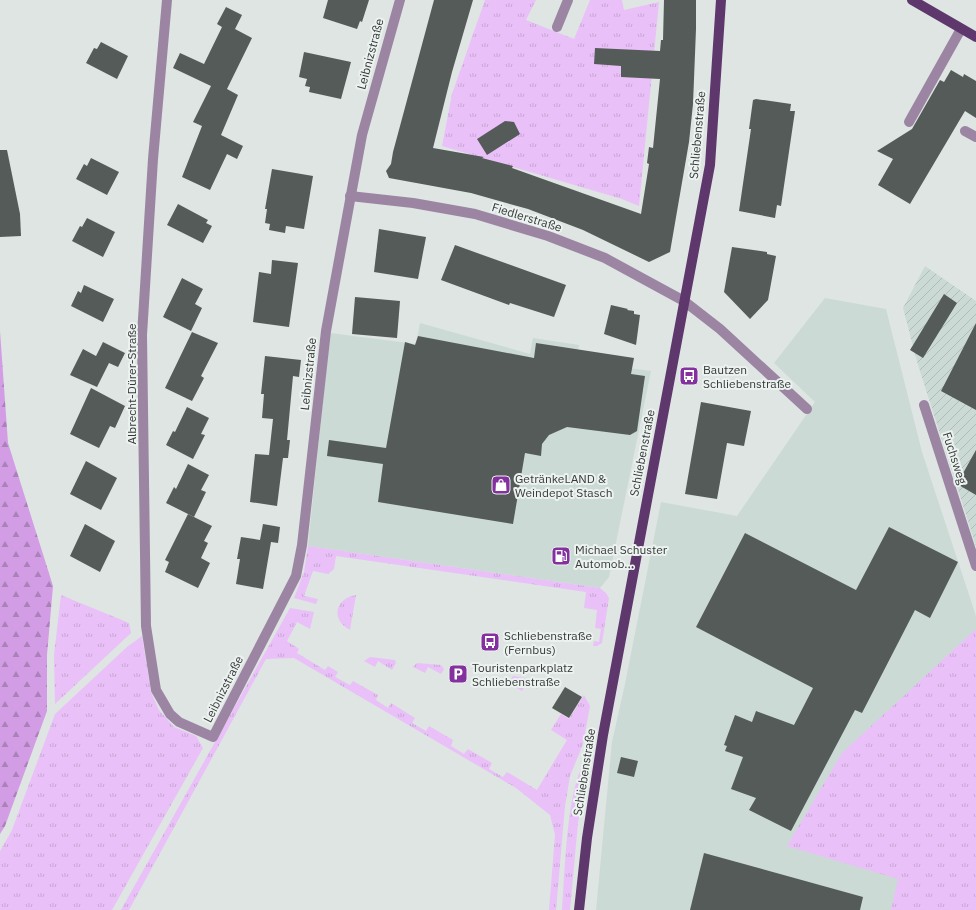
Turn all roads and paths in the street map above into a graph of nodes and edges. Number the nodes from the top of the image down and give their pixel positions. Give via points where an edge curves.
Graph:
1 (167, 0) edge
2 (400, 0) edge
3 (568, 0) edge
4 (721, 0) edge
5 (914, 1) edge
6 (558, 27) dead end
7 (961, 29) junction
8 (976, 37) edge
9 (909, 122) dead end
10 (965, 131) dead end
11 (976, 137) edge
12 (350, 196) junction
13 (684, 301) junction
14 (924, 405) dead end
15 (807, 409) dead end
16 (976, 566) edge
17 (213, 737) joint
18 (579, 910) edge

1 - 17 street, Albrecht-Dürer-Straße via 153,159 142,335 146,626 156,690 170,714 179,722
2 - 12 street, Leibnizstraße via 362,135
3 - 6 street
4 - 13 main road, Schliebenstraße via 710,165
5 - 7 main road
7 - 8 main road
7 - 9 street
10 - 11 street
12 - 13 street, Fiedlerstraße via 414,203 475,214 548,236 605,258
12 - 17 street, Leibnizstraße via 326,331 302,545 296,576
13 - 15 street, Fiedlerstraße via 720,329
13 - 18 main road, Schliebenstraße via 603,735
14 - 16 street, Fuchsweg

